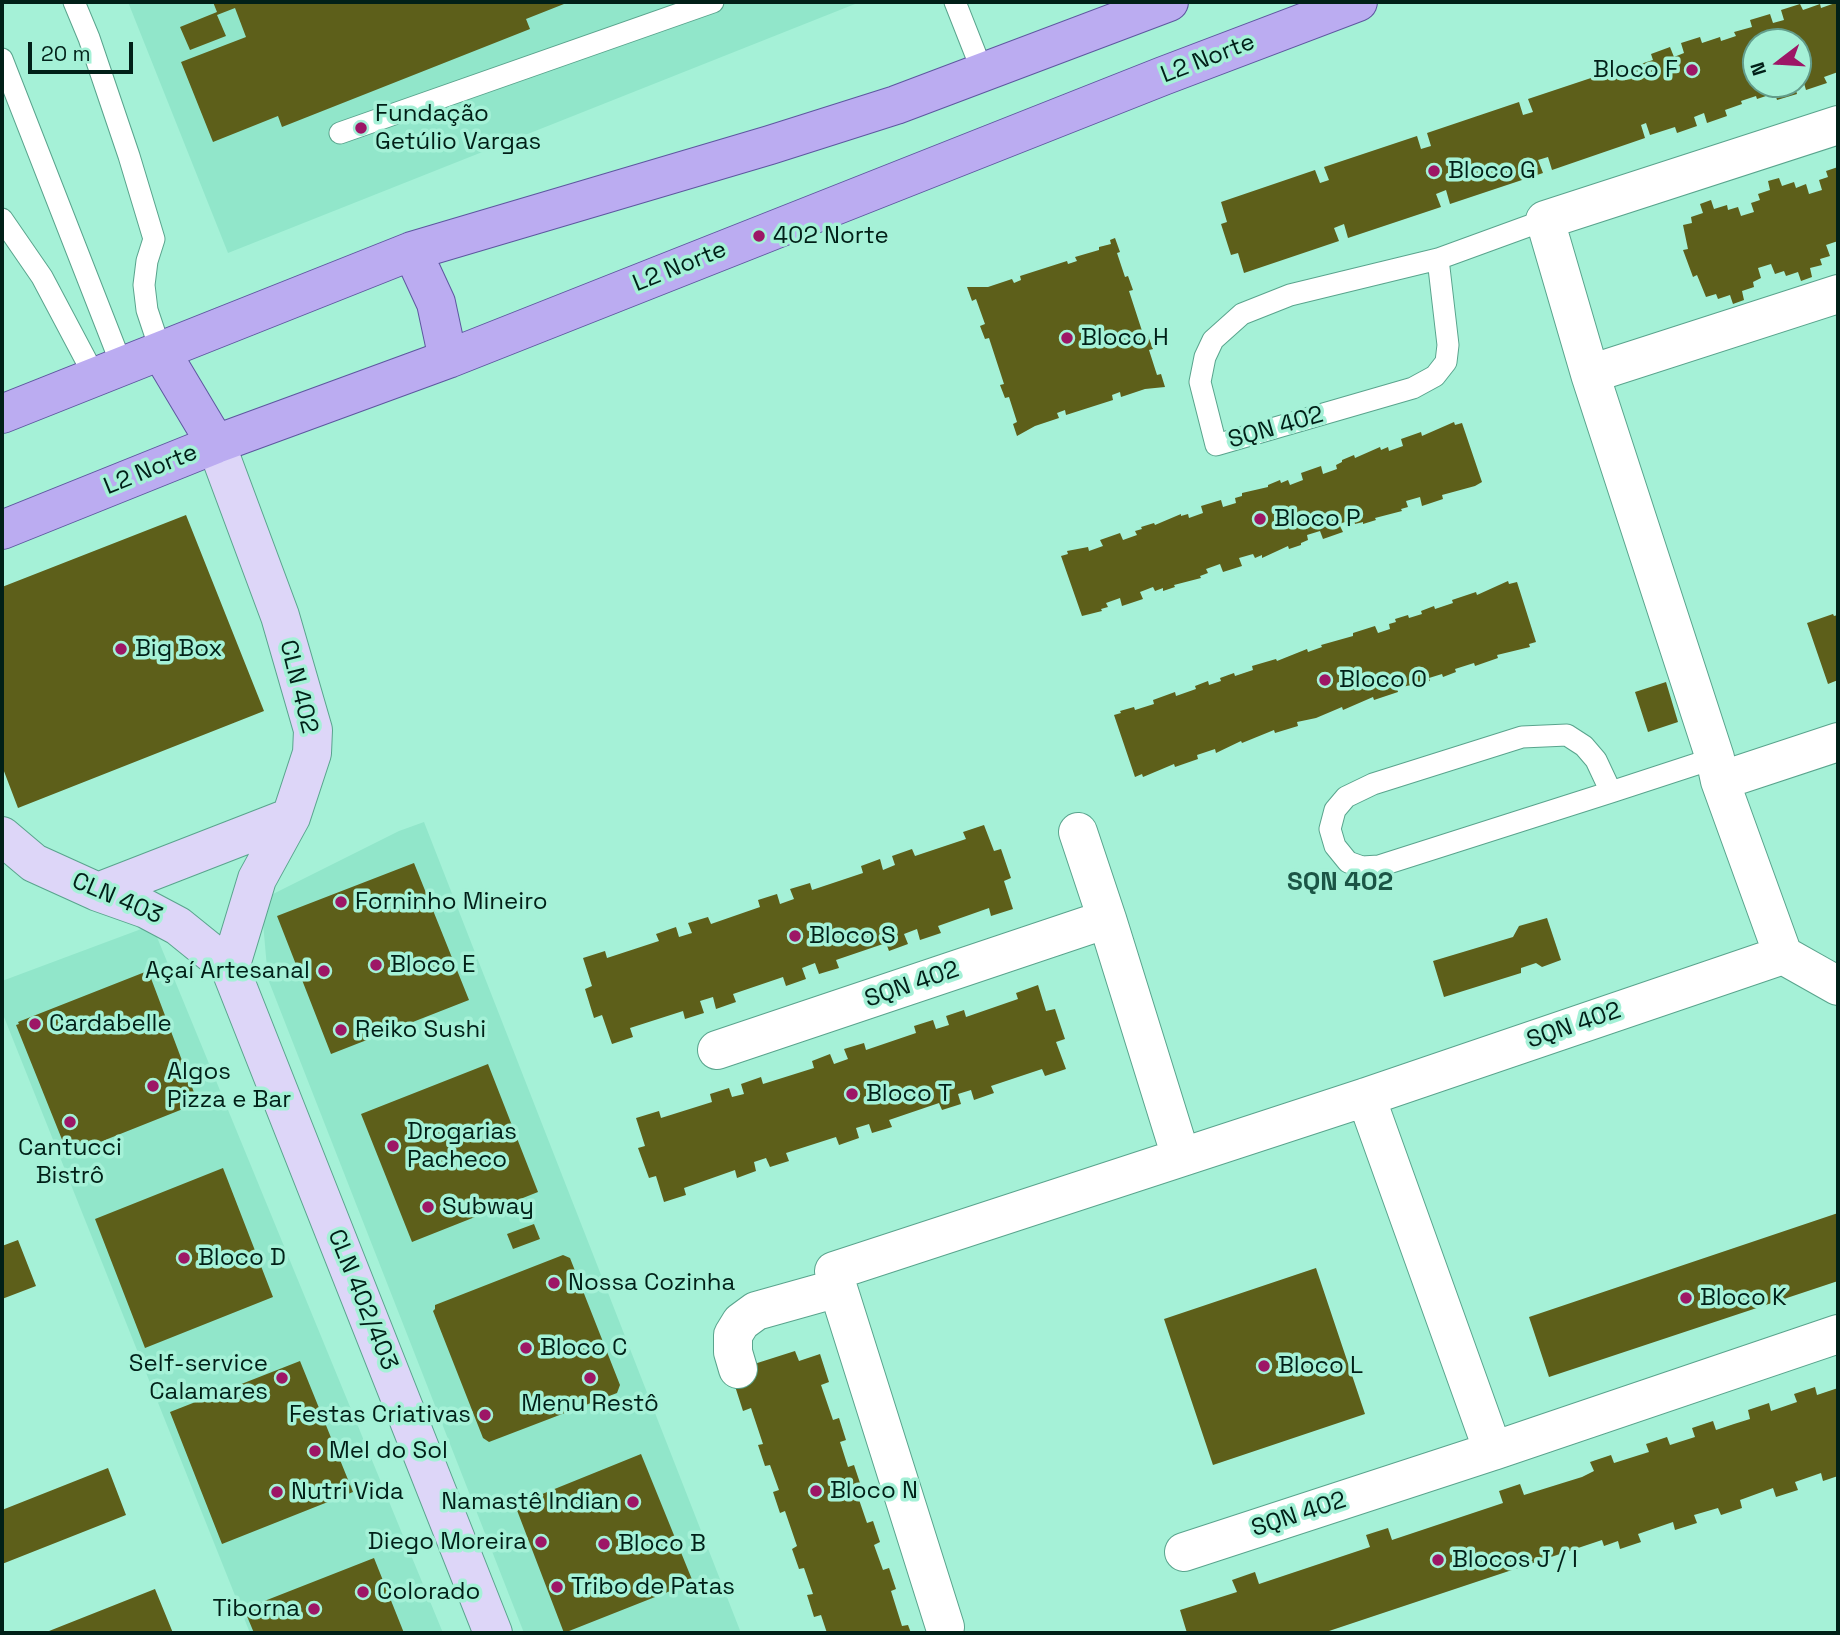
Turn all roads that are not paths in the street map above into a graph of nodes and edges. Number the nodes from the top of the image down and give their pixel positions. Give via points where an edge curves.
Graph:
1 (74, 2) edge
2 (956, 2) edge
3 (1168, 2) edge
4 (1358, 2) edge
5 (705, 3) edge
6 (2, 59) edge
7 (984, 73) junction
8 (9, 99) edge
9 (1838, 125) edge
10 (340, 133) dead end
11 (2, 219) edge
12 (1545, 220) junction
13 (412, 251) junction
14 (1438, 259) junction
15 (1838, 294) edge
16 (161, 352) junction
17 (448, 359) junction
18 (109, 372) junction
19 (1590, 374) junction
20 (2, 414) edge
21 (216, 444) junction
22 (2, 530) edge
23 (1838, 742) edge
24 (1717, 770) junction
25 (1611, 792) junction
26 (291, 817) junction
27 (1078, 832) dead end
28 (2, 836) edge
29 (98, 892) junction
30 (1107, 919) junction
31 (1783, 955) junction
32 (230, 968) junction
33 (1838, 986) edge
34 (717, 1051) dead end
35 (1366, 1097) junction
36 (1181, 1157) junction
37 (838, 1288) junction
38 (1838, 1334) edge
39 (738, 1369) dead end
40 (1493, 1451) junction
41 (1184, 1552) dead end
42 (945, 1627) dead end
43 (493, 1633) edge

1 - 16 lane via 154,239 144,285
2 - 7 lane
3 - 7 main road
4 - 17 main road, L2 Norte
5 - 10 lane
6 - 8 lane
7 - 13 main road via 770,145
8 - 18 lane
9 - 12 street, SQN 402
11 - 18 lane
12 - 14 lane, SQN 402
12 - 19 street
13 - 16 main road
13 - 17 main road via 436,303
14 - 14 lane, SQN 402 via 1290,295 1242,314 1213,340 1200,382 1216,445 1413,388 1435,376 1446,362 1448,345
15 - 19 street
16 - 18 main road
16 - 21 main road
17 - 21 main road, L2 Norte
18 - 20 main road
19 - 24 street
21 - 22 main road, L2 Norte
21 - 26 street, CLN 402 via 280,616 313,730 312,753
23 - 24 street
24 - 25 lane
24 - 31 street
25 - 25 lane via 1379,866 1348,862 1335,846 1330,829 1335,810 1346,797 1373,784 1522,737 1567,735 1597,760
26 - 29 street
26 - 32 street, CLN 402 via 257,879
27 - 30 street
28 - 29 street, CLN 403 via 34,863
29 - 32 street, CLN 403 via 178,926
30 - 34 street, SQN 402
30 - 36 street
31 - 33 street
31 - 35 street, SQN 402
32 - 43 street, CLN 402/403
35 - 36 street, SQN 402
35 - 40 street
36 - 37 street, SQN 402 via 834,1271
37 - 39 street via 756,1311 741,1322 733,1335
37 - 42 street
38 - 40 street, SQN 402
40 - 41 street, SQN 402

